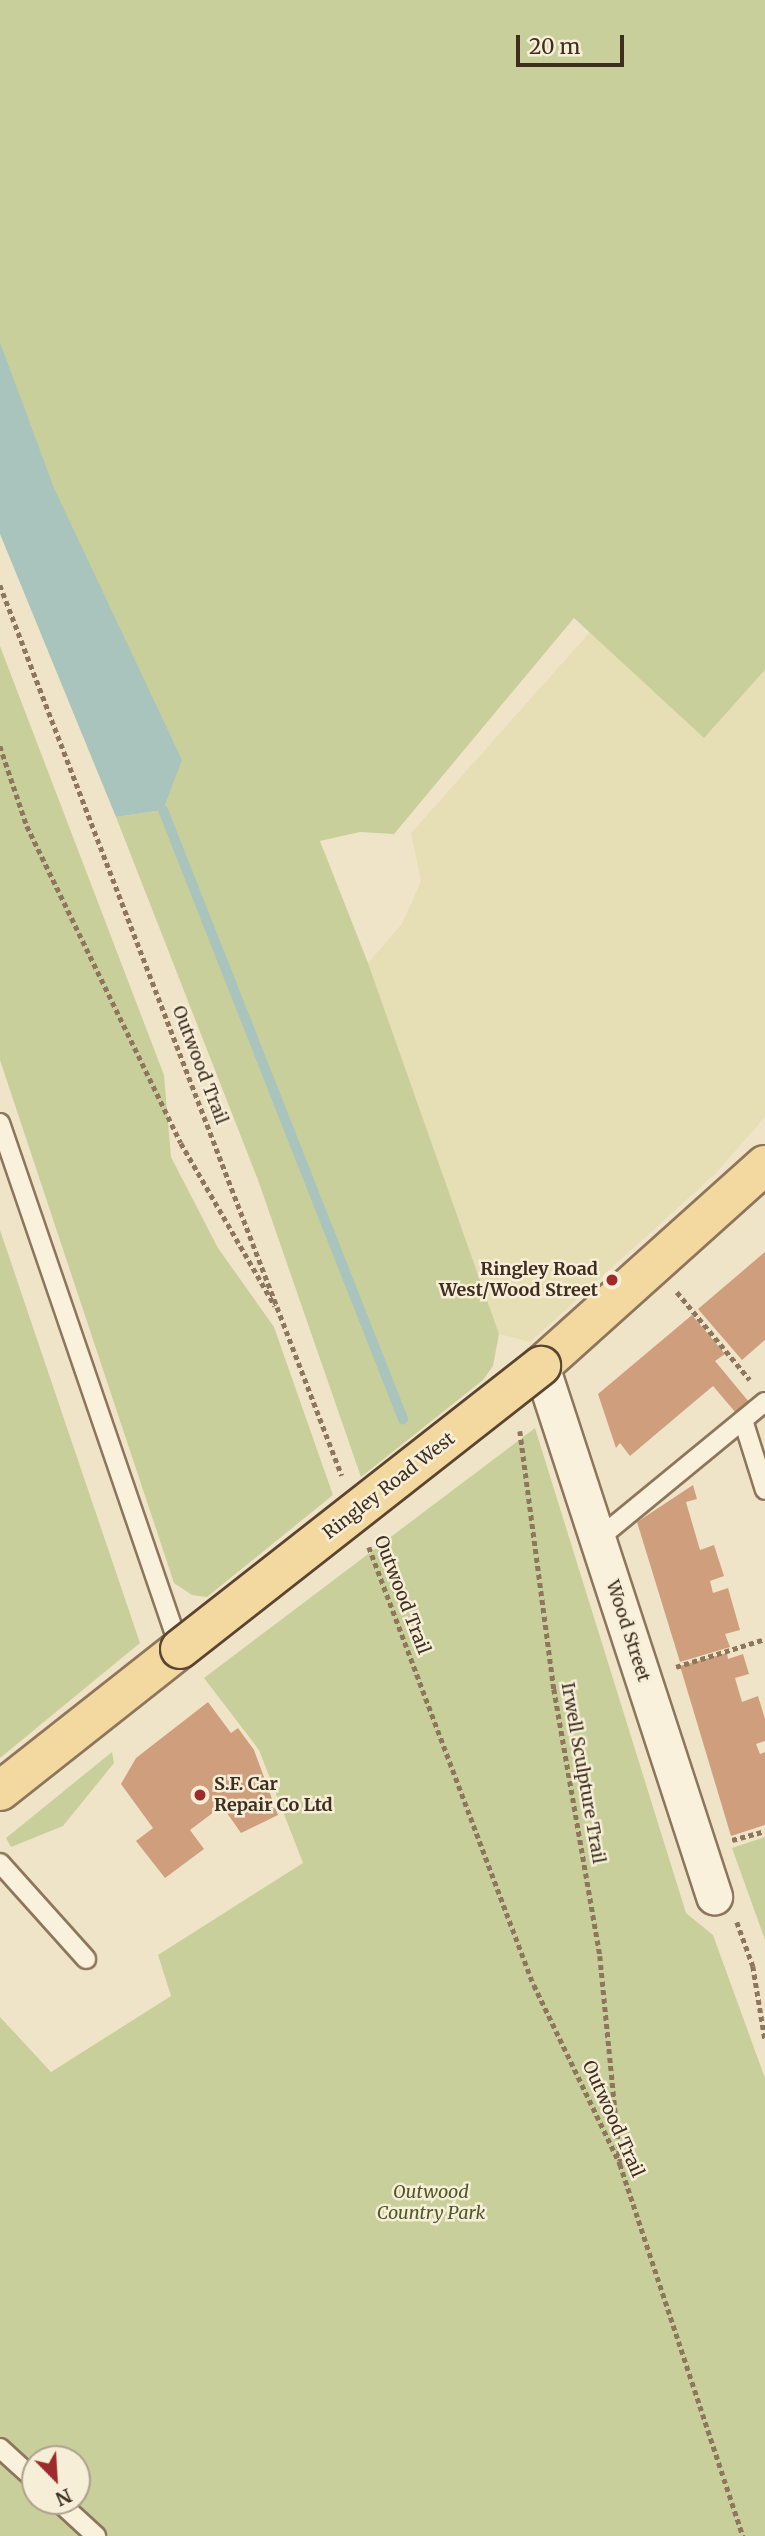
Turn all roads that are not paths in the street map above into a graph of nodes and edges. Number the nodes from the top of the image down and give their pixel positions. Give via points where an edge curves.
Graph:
1 (0, 1124) edge
2 (763, 1173) edge
3 (527, 1378) junction
4 (761, 1395) edge
5 (743, 1420) junction
6 (765, 1490) edge
7 (598, 1539) junction
8 (180, 1649) junction
9 (0, 1791) edge
10 (0, 1863) edge
11 (714, 1896) road end
12 (86, 1959) dead end
13 (0, 2448) edge
14 (21, 2467) edge
15 (73, 2515) edge
16 (96, 2536) edge

1 - 8 lane
2 - 3 main road, Ringley Road West
3 - 7 street, Wood Street
3 - 8 main road, Ringley Road West, bridge
4 - 5 lane
5 - 6 lane
5 - 7 lane
7 - 11 street, Wood Street
8 - 9 main road, Ringley Road West
10 - 12 lane
13 - 14 lane
15 - 16 lane

